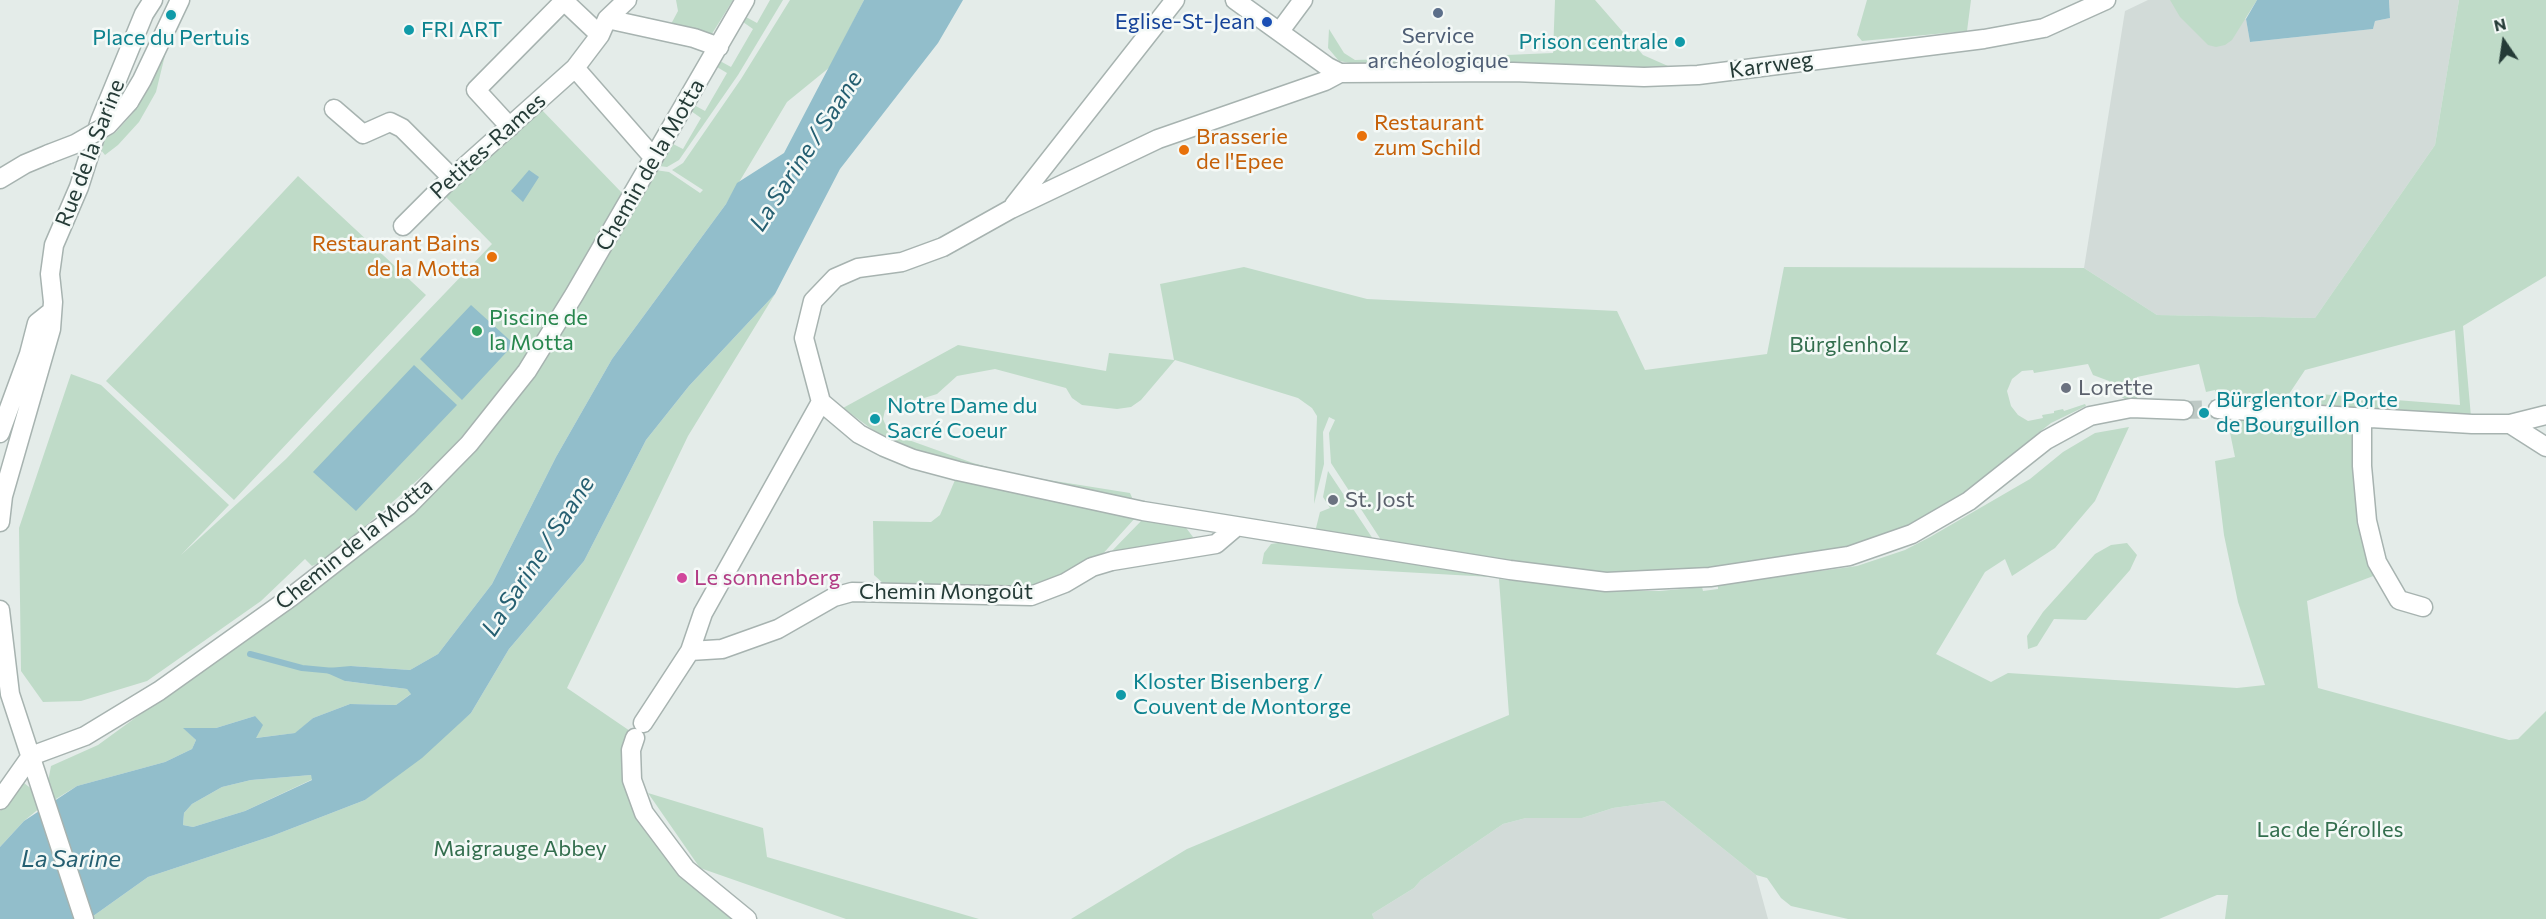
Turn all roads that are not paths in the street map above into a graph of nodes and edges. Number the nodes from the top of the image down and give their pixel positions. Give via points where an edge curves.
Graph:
1 (153, 0) edge
2 (180, 0) edge
3 (564, 0) edge
4 (627, 0) edge
5 (745, 0) edge
6 (1175, 0) edge
7 (1235, 0) edge
8 (1303, 0) edge
9 (2106, 0) edge
10 (604, 27) junction
11 (1280, 31) junction
12 (719, 47) junction
13 (575, 68) junction
14 (1340, 73) junction
15 (334, 109) dead end
16 (510, 126) junction
17 (653, 157) junction
18 (452, 178) junction
19 (0, 179) edge
20 (1011, 209) junction
21 (403, 226) dead end
22 (52, 311) junction
23 (821, 402) junction
24 (2218, 409) tunnel mouth
25 (2184, 410) tunnel mouth
26 (2546, 415) edge
27 (2362, 418) junction
28 (2510, 424) junction
29 (2546, 431) edge
30 (0, 434) edge
31 (2546, 447) edge
32 (0, 522) edge
33 (1236, 527) junction
34 (2422, 607) dead end
35 (0, 610) edge
36 (690, 651) junction
37 (31, 756) junction
38 (0, 800) edge
39 (84, 919) edge
40 (747, 919) edge

1 - 22 street, Rue de la Sarine via 100,121 79,187 54,244 50,274
2 - 19 street, bridge via 142,80 129,102 108,124
3 - 10 street
3 - 16 street via 476,90
4 - 10 street, Petites-Rames
5 - 12 street, Chemin de la Motta
6 - 20 street
7 - 11 street
8 - 11 street
9 - 14 street, Karrweg via 2044,28 1698,75
10 - 12 street via 694,38
10 - 13 street, Petites-Rames
11 - 14 street
12 - 17 street, Chemin de la Motta
13 - 16 street, Petites-Rames
13 - 17 street
14 - 20 street via 1158,139
15 - 18 street via 363,134 390,122 402,128
16 - 18 street, Petites-Rames
17 - 37 street, Chemin de la Motta via 527,371 470,444 408,506 291,597 159,691 85,736
18 - 21 street, Petites-Rames
20 - 23 street via 943,247 902,262 858,268 836,278 813,301 804,338
22 - 30 street via 37,323
22 - 32 street, Rue de la Sarine via 51,329 3,496
23 - 33 street via 859,434 913,459 1103,503
23 - 36 street via 703,613
24 - 27 street
25 - 33 street via 2131,408 2090,416 2046,440 1969,501 1912,534 1850,556 1710,577 1606,582
26 - 28 street
27 - 28 street
27 - 34 street via 2367,521 2377,562 2399,600
28 - 29 street via 2534,432
28 - 31 street
33 - 36 street, Chemin Mongoût via 1216,544 1112,561 1031,596 852,592 834,597 778,629 722,650
35 - 37 street via 10,694
36 - 40 street via 639,731 631,750 632,780 644,813 686,869
37 - 38 street
37 - 39 street

